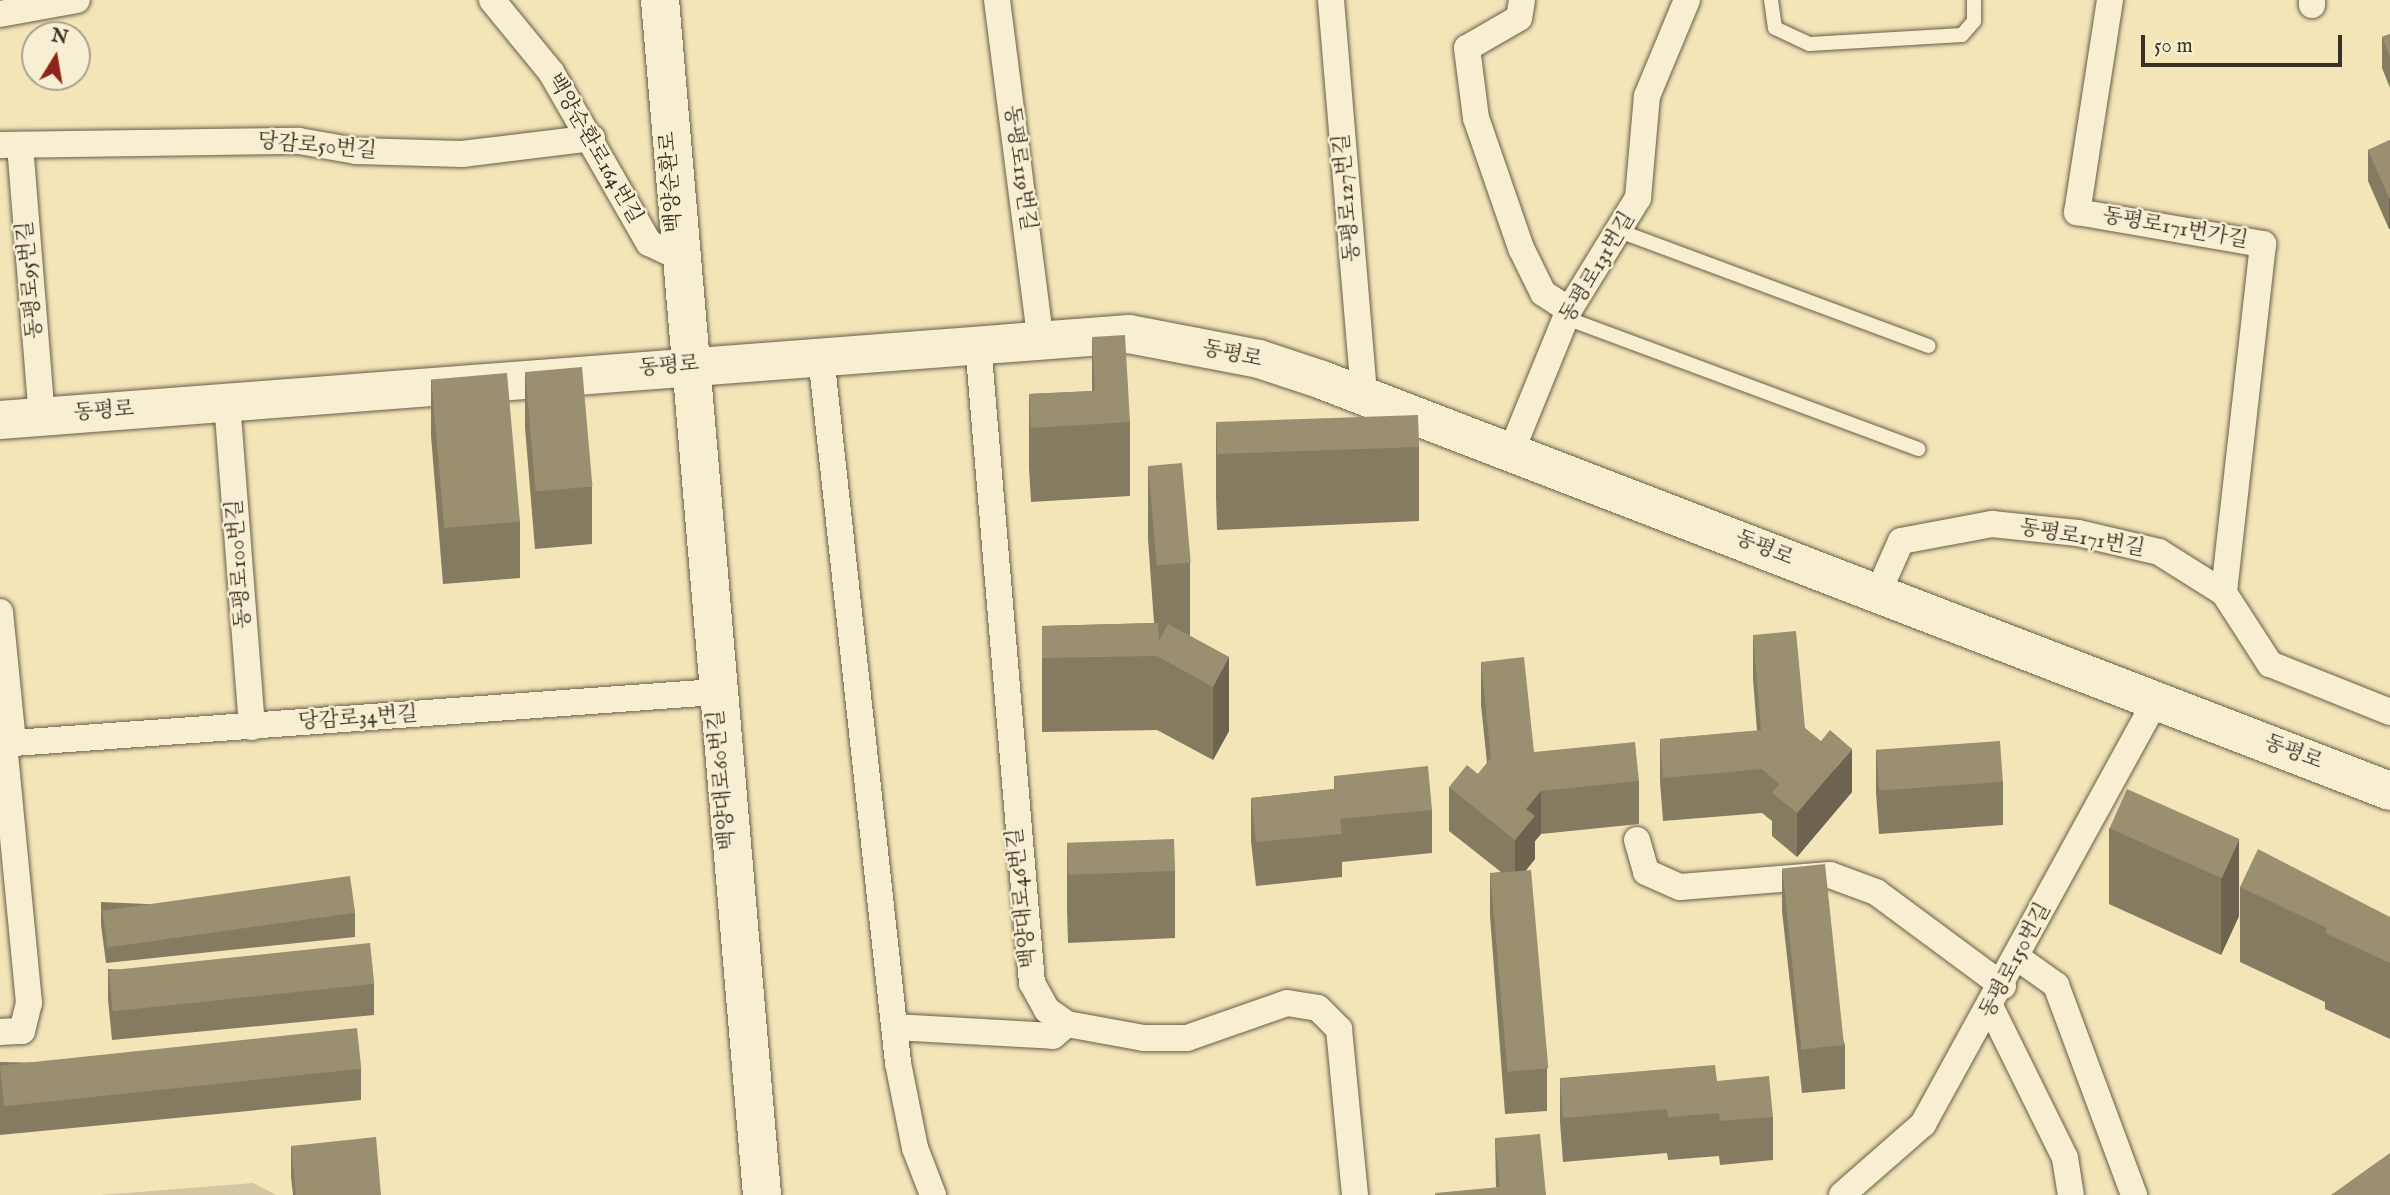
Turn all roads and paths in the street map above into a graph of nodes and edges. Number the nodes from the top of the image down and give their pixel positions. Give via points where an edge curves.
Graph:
1 (77, 0) edge
2 (492, 0) edge
3 (660, 0) edge
4 (997, 0) edge
5 (1331, 0) edge
6 (1522, 0) edge
7 (1687, 0) edge
8 (1771, 0) edge
9 (1974, 0) edge
10 (2110, 0) edge
11 (1, 11) edge
12 (592, 138) junction
13 (10, 145) edge
14 (1622, 232) junction
15 (677, 256) junction
16 (1567, 314) junction
17 (1040, 336) junction
18 (978, 344) junction
19 (1928, 346) dead end
20 (821, 356) junction
21 (687, 365) junction
22 (1364, 397) junction
23 (227, 402) junction
24 (42, 416) junction
25 (0, 420) edge
26 (1917, 449) dead end
27 (1511, 452) junction
28 (2224, 593) junction
29 (1878, 595) junction
30 (0, 612) edge
31 (715, 692) junction
32 (2156, 700) junction
33 (2390, 712) edge
34 (252, 727) junction
35 (6, 744) edge
36 (2390, 790) edge
37 (1637, 840) dead end
38 (2018, 958) junction
39 (1997, 997) junction
40 (1067, 1024) junction
41 (894, 1027) junction
42 (0, 1032) edge
43 (762, 1195) edge
44 (933, 1195) edge
45 (1355, 1195) edge
46 (1842, 1195) edge
47 (2071, 1195) edge
48 (2134, 1195) edge

1 - 11 street
2 - 12 street, 백양순환로164번길 via 551,72
3 - 15 main road, 백양순환로
4 - 17 street, 동평로119번길
5 - 22 street, 동평로127번길
6 - 16 street via 1519,18 1467,48 1476,117 1521,247 1543,293
7 - 14 street, 동평로131번길 via 1647,96 1638,198
8 - 9 lane via 1775,28 1810,44 1962,36 1974,21
10 - 28 street, 동평로171번가길 via 2077,212 2263,244
12 - 13 street, 당감로50번길 via 462,154 356,152 299,141
12 - 15 street, 백양순환로164번길 via 649,243
13 - 24 street, 동평로95번길
14 - 16 street, 동평로131번길
14 - 19 lane
15 - 21 main road, 백양순환로
16 - 26 lane
16 - 27 street, 동평로131번길
17 - 18 main road, 동평로
17 - 22 main road, 동평로 via 1129,334 1259,359
18 - 20 main road, 동평로
18 - 40 street, 백양대로46번길 via 1032,983 1047,1010
20 - 21 main road, 동평로
20 - 41 street
21 - 23 main road, 동평로
21 - 31 main road, 백양대로60번길
22 - 27 main road, 동평로
23 - 24 main road, 동평로
23 - 34 street, 동평로100번길
24 - 25 main road, 동평로
27 - 29 main road, 동평로
28 - 29 street, 동평로171번길 via 2159,552 2078,533 1992,524 1901,541
28 - 33 street, 동평로171번길 via 2270,664
29 - 32 main road, 동평로
30 - 35 street
31 - 34 street, 당감로34번길
31 - 43 main road, 백양대로60번길
32 - 36 main road, 동평로
32 - 38 street, 동평로150번길
34 - 35 street, 당감로34번길
35 - 42 street via 29,1003 22,1031
37 - 39 street via 1646,872 1680,887 1830,875 1876,892
38 - 39 street, 동평로150번길
38 - 48 street via 2056,985
39 - 46 street, 동평로150번길 via 1923,1124
39 - 47 street via 2054,1132
40 - 41 street via 1053,1036
40 - 45 street via 1144,1038 1187,1038 1259,1008 1287,1003 1318,1008 1339,1029
41 - 44 street via 915,1148

